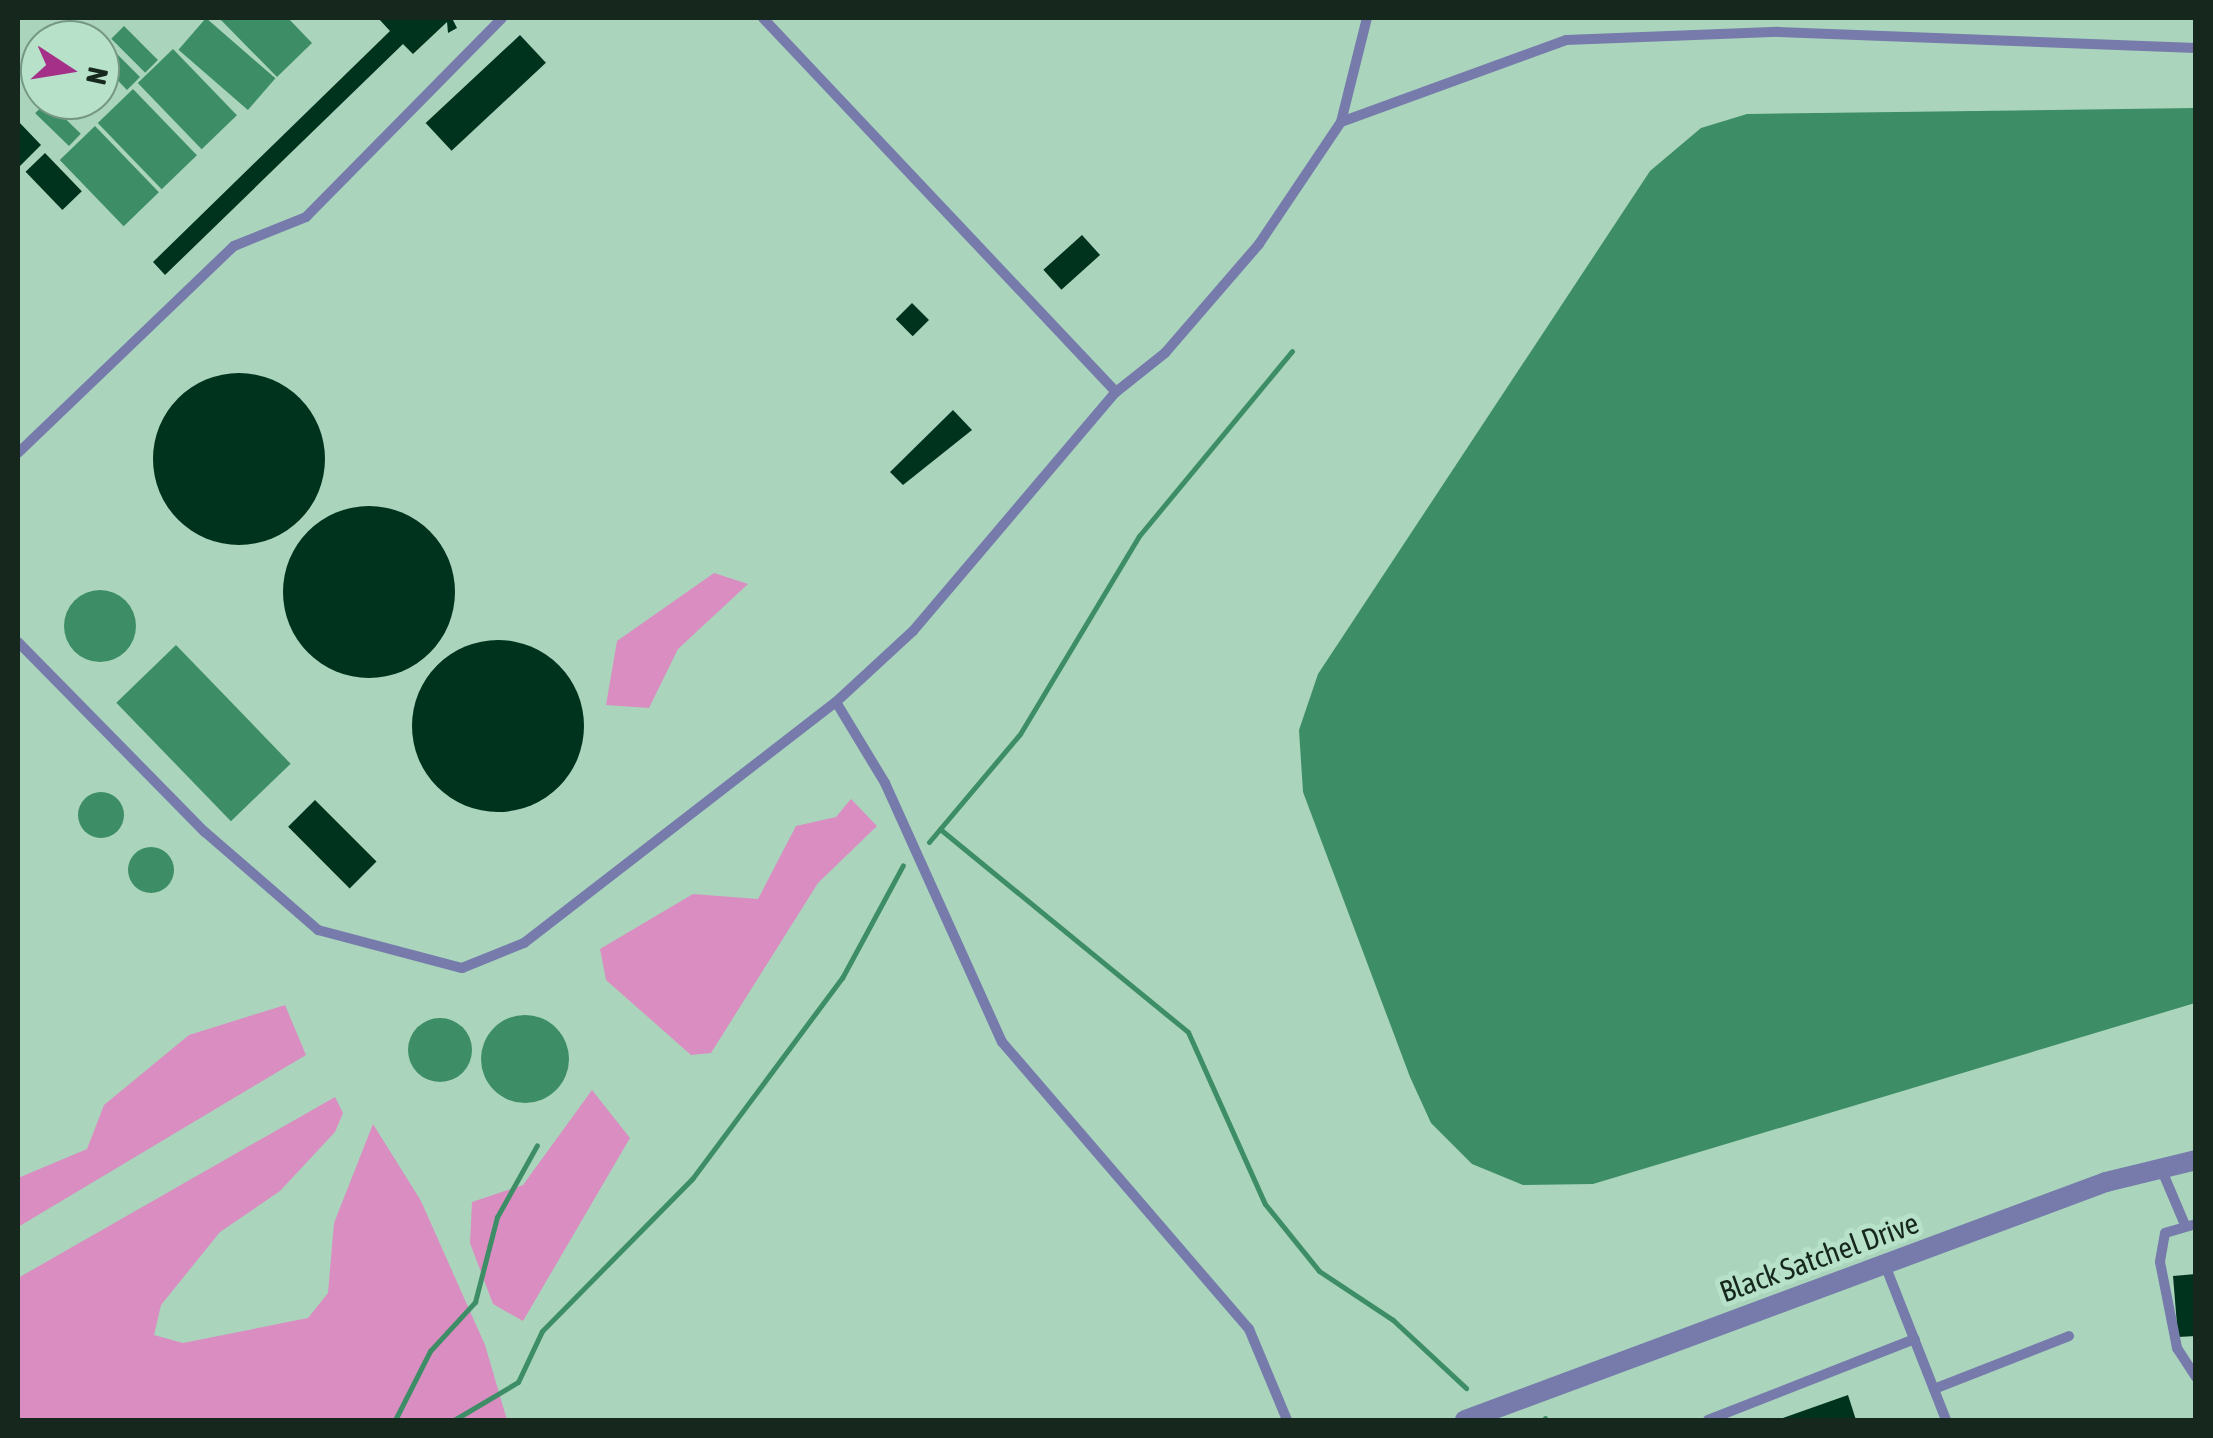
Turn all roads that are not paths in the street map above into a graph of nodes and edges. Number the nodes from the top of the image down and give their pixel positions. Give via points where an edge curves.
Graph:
1 (502, 18) edge
2 (763, 18) edge
3 (1367, 18) edge
4 (2196, 48) edge
5 (1341, 122) junction
6 (1116, 392) junction
7 (18, 453) edge
8 (18, 642) edge
9 (836, 702) junction
10 (2196, 1160) edge
11 (2160, 1166) junction
12 (2190, 1224) edge
13 (1885, 1265) junction
14 (2069, 1336) dead end
15 (1914, 1339) junction
16 (2196, 1377) edge
17 (1934, 1388) junction
18 (1287, 1420) edge
19 (1465, 1420) edge
20 (1708, 1420) edge
21 (1946, 1420) edge

1 - 7 lane via 306,217 234,246
2 - 6 lane
3 - 5 lane
4 - 5 lane via 1778,32 1566,40
5 - 6 lane via 1259,244 1165,353
6 - 9 lane via 913,630
8 - 9 lane via 205,832 318,930 462,968 524,944
9 - 18 lane via 885,784 1002,1042 1249,1329
10 - 11 street, Black Satchel Drive
11 - 12 lane
11 - 13 street, Black Satchel Drive
12 - 16 lane via 2165,1233 2160,1262 2178,1348
13 - 15 lane
13 - 19 street, Black Satchel Drive
14 - 17 lane
15 - 17 lane
15 - 20 lane
17 - 21 lane

